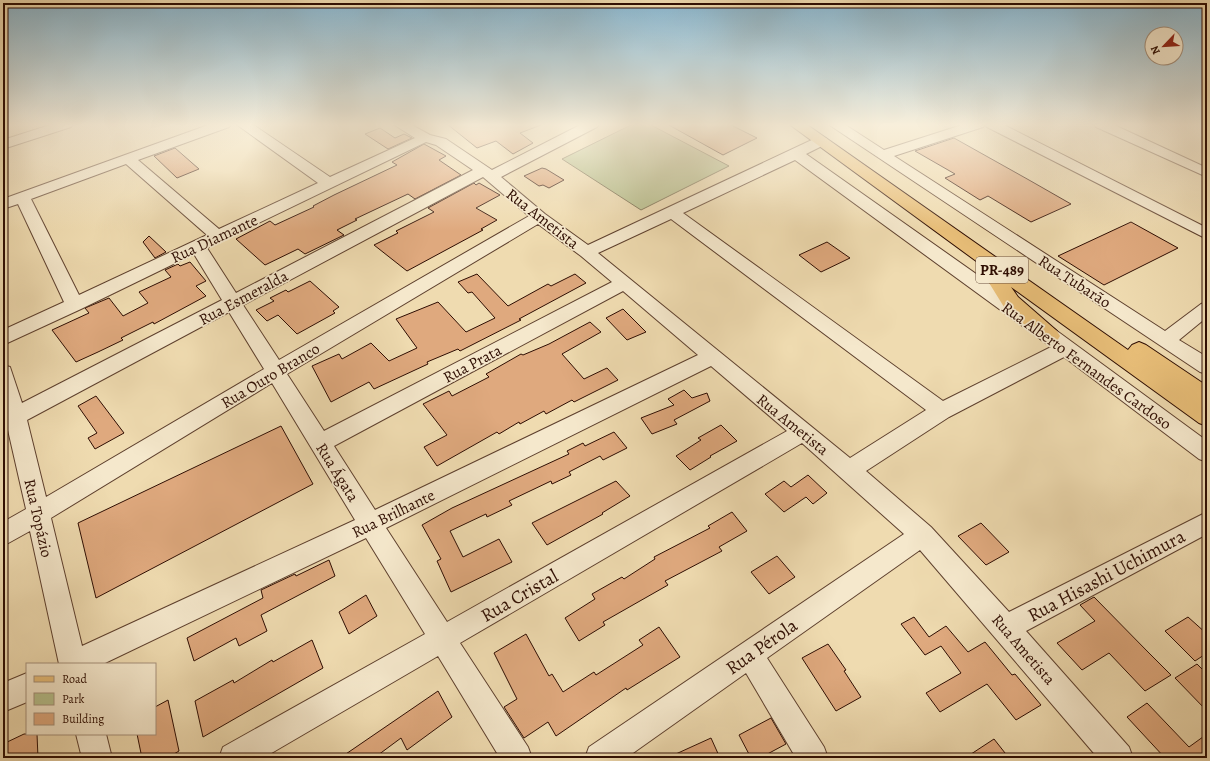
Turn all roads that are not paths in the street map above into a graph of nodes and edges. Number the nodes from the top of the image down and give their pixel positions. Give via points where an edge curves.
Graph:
1 (129, 159) edge
2 (128, 160) edge
3 (294, 160) edge
4 (381, 160) edge
5 (466, 160) edge
6 (517, 160) edge
7 (785, 160) edge
8 (804, 160) edge
9 (854, 160) edge
10 (858, 160) edge
11 (890, 160) edge
12 (1061, 160) edge
13 (1178, 160) edge
14 (1207, 173) edge
15 (487, 174) junction
16 (330, 184) junction
17 (22, 197) junction
18 (3, 204) edge
19 (673, 213) junction
20 (539, 217) junction
21 (1207, 234) edge
22 (218, 236) junction
23 (197, 246) junction
24 (587, 252) junction
25 (982, 256) junction
26 (624, 283) junction
27 (234, 302) junction
28 (75, 305) junction
29 (1207, 308) edge
30 (3, 338) edge
31 (1166, 340) junction
32 (1057, 342) junction
33 (711, 357) junction
34 (1207, 367) edge
35 (276, 371) junction
36 (3, 372) edge
37 (1207, 398) edge
38 (942, 411) junction
39 (1207, 417) edge
40 (9, 420) edge
41 (804, 432) junction
42 (320, 443) junction
43 (1207, 453) edge
44 (849, 470) junction
45 (38, 514) junction
46 (1207, 522) edge
47 (371, 524) junction
48 (3, 535) edge
49 (922, 535) junction
50 (1006, 628) junction
51 (443, 639) junction
52 (750, 654) junction
53 (73, 663) edge
54 (75, 663) edge
55 (26, 686) edge
56 (3, 698) edge
57 (91, 735) edge
58 (97, 758) edge
59 (234, 758) edge
60 (517, 758) edge
61 (600, 758) edge
62 (813, 758) edge
63 (1118, 758) edge

1 - 22 street
2 - 17 street
3 - 16 street
4 - 16 street, Rua Diamante
5 - 15 street, Rua Ametista
6 - 15 street, Rua Esmeralda
7 - 19 street
8 - 32 street, Rua Alberto Fernandes Cardoso
9 - 25 main road, PR-489 / PR-489
10 - 37 main road, PR-489 / PR-489
11 - 31 street, Rua Tubarão
12 - 21 street
13 - 14 street
15 - 20 street, Rua Ametista
15 - 27 street, Rua Esmeralda
16 - 22 street, Rua Diamante
17 - 18 street
17 - 28 street
19 - 24 street
19 - 38 street
20 - 24 street, Rua Ametista
20 - 35 street, Rua Ouro Branco
22 - 23 street, Rua Diamante
23 - 27 street, Rua Ágata
23 - 28 street, Rua Diamante
24 - 26 street, Rua Ametista
25 - 32 main road via 1010,302
25 - 39 main road, PR-489 / PR-489
26 - 33 street, Rua Ametista
26 - 42 street, Rua Prata
27 - 35 street, Rua Ágata
27 - 40 street, Rua Esmeralda
28 - 30 street, Rua Diamante
29 - 31 street
31 - 34 street, Rua Tubarão
32 - 38 street
32 - 43 street, Rua Alberto Fernandes Cardoso
33 - 41 street, Rua Ametista
33 - 47 street, Rua Brilhante
35 - 42 street, Rua Ágata
35 - 45 street, Rua Ouro Branco
36 - 40 street, Rua Topázio
38 - 44 street
40 - 45 street, Rua Topázio
41 - 44 street, Rua Ametista
41 - 51 street, Rua Cristal
42 - 47 street, Rua Ágata
44 - 49 street, Rua Ametista
45 - 48 street, Rua Ouro Branco
45 - 53 street, Rua Topázio
46 - 50 street, Rua Hisashi Uchimura
47 - 51 street, Rua Ágata
47 - 54 street, Rua Brilhante
49 - 50 street, Rua Ametista
49 - 52 street, Rua Pérola
50 - 63 street, Rua Ametista
51 - 59 street, Rua Cristal
51 - 60 street, Rua Ágata
52 - 61 street, Rua Pérola
52 - 62 street
55 - 56 street
57 - 58 street

